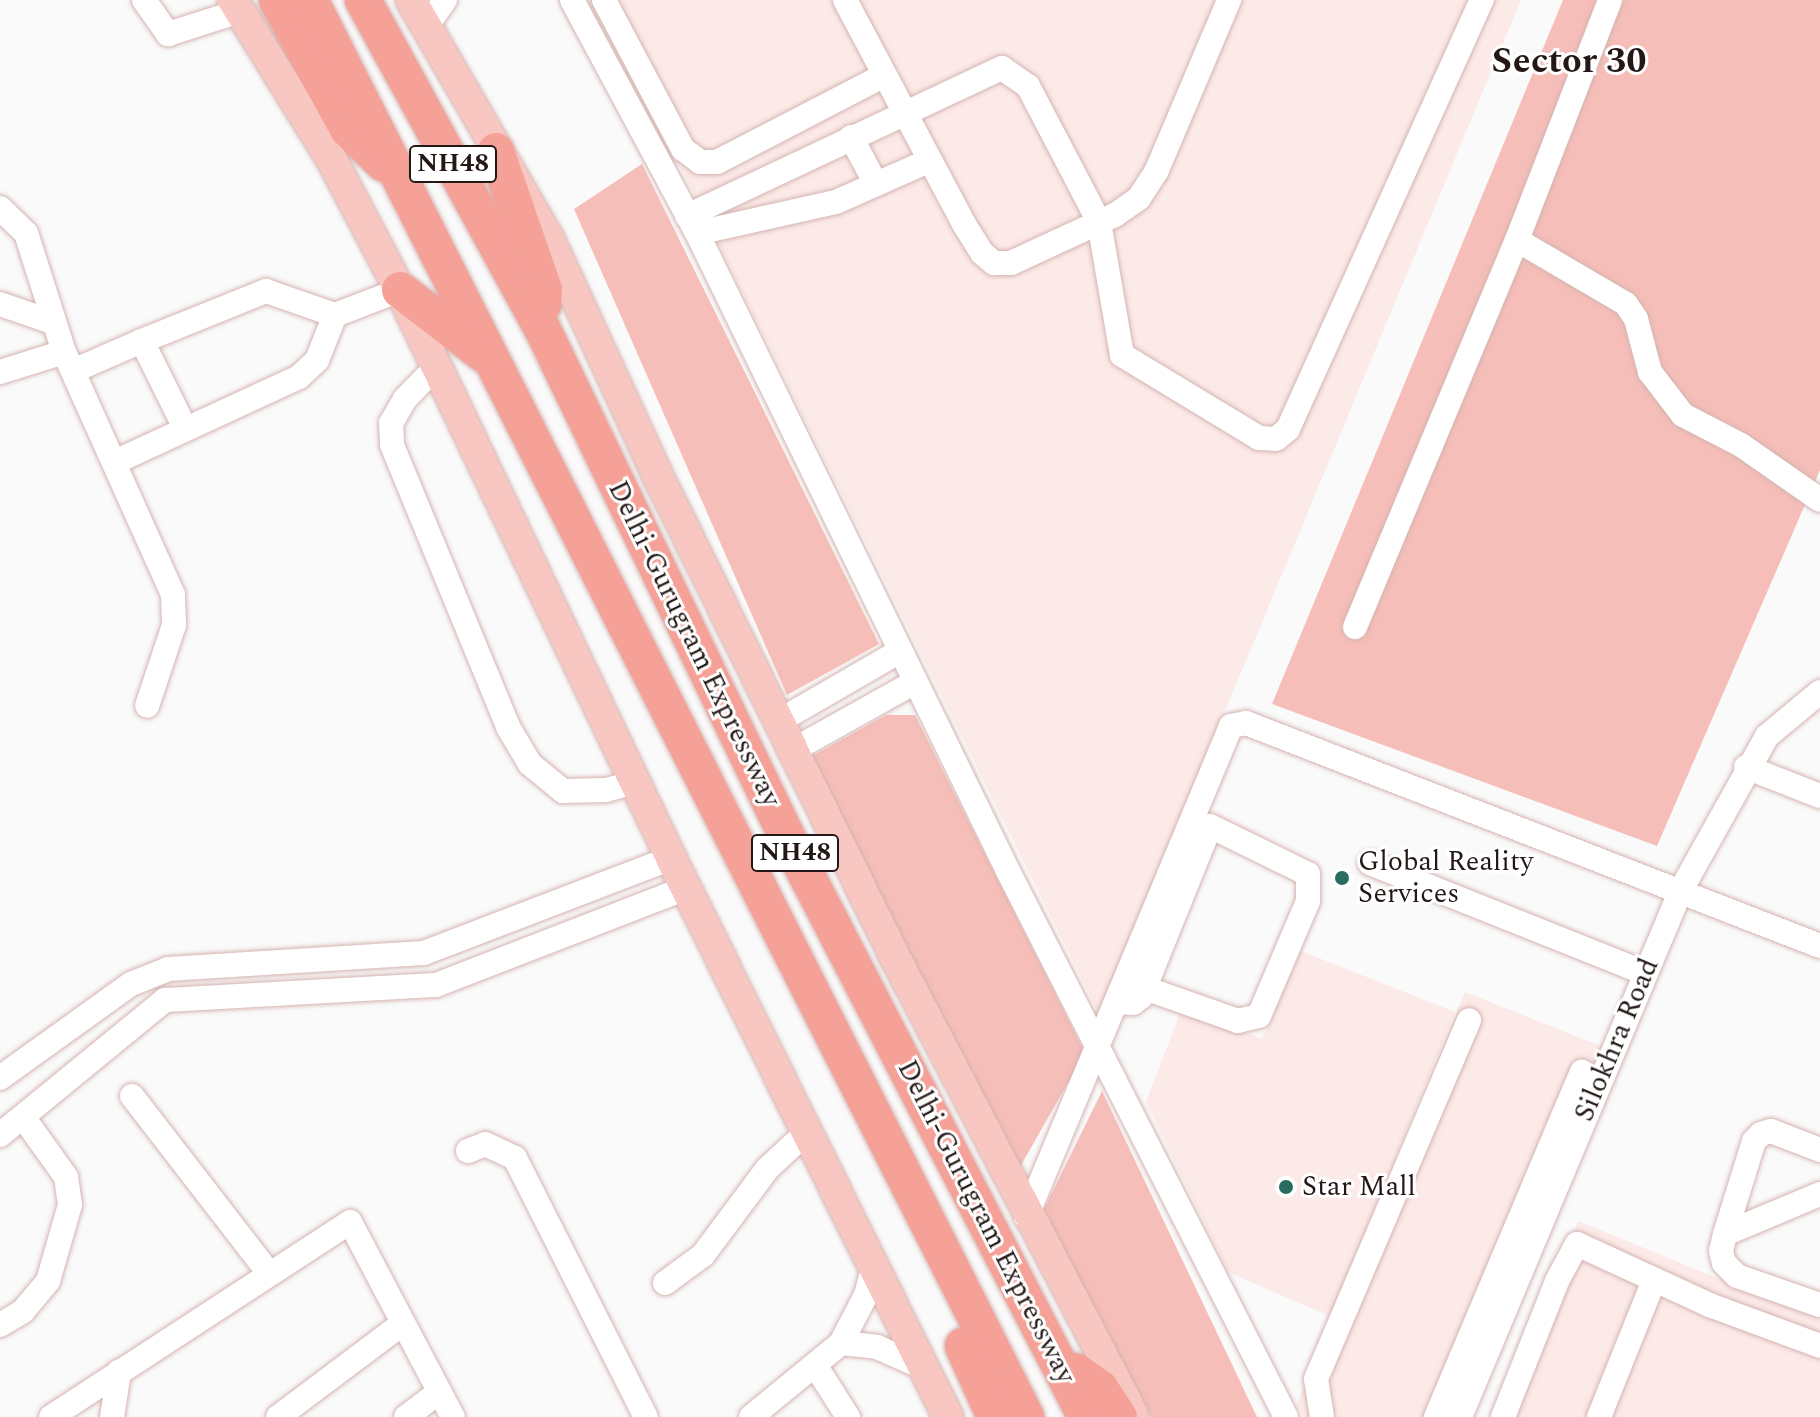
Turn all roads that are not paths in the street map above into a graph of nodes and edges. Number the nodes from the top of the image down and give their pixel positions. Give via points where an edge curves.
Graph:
1 (144, 0) edge
2 (277, 0) edge
3 (310, 0) edge
4 (363, 0) edge
5 (411, 0) edge
6 (445, 0) edge
7 (572, 0) edge
8 (604, 0) edge
9 (845, 0) edge
10 (1229, 0) edge
11 (1482, 0) edge
12 (1610, 0) edge
13 (236, 6) edge
14 (426, 27) junction
15 (883, 76) junction
16 (902, 114) junction
17 (851, 137) junction
18 (496, 151) junction
19 (928, 161) junction
20 (397, 175) junction
21 (876, 184) junction
22 (0, 208) edge
23 (1099, 222) junction
24 (692, 225) junction
25 (1517, 240) junction
26 (400, 290) junction
27 (0, 304) edge
28 (335, 315) junction
29 (52, 322) junction
30 (542, 328) junction
31 (142, 341) junction
32 (490, 360) junction
33 (68, 362) junction
34 (436, 367) junction
35 (0, 372) edge
36 (184, 426) junction
37 (115, 462) junction
38 (1820, 500) edge
39 (1355, 627) dead end
40 (900, 651) junction
41 (915, 682) junction
42 (1820, 692) edge
43 (147, 706) dead end
44 (781, 720) junction
45 (795, 749) junction
46 (1746, 767) junction
47 (636, 782) junction
48 (1820, 796) edge
49 (671, 858) junction
50 (1370, 863) dead end
51 (686, 888) junction
52 (1681, 890) junction
53 (472, 938) junction
54 (1820, 946) edge
55 (228, 965) junction
56 (486, 969) junction
57 (1645, 973) junction
58 (1145, 988) junction
59 (230, 993) junction
60 (1117, 1002) junction
61 (1469, 1020) dead end
62 (1099, 1052) junction
63 (1582, 1072) dead end
64 (0, 1078) edge
65 (132, 1096) dead end
66 (23, 1117) junction
67 (807, 1132) junction
68 (0, 1135) edge
69 (1820, 1150) edge
70 (468, 1151) dead end
71 (1820, 1194) edge
72 (922, 1213) junction
73 (1026, 1217) junction
74 (1538, 1230) junction
75 (1725, 1234) junction
76 (1577, 1244) junction
77 (873, 1268) junction
78 (269, 1273) junction
79 (1654, 1280) junction
80 (665, 1283) dead end
81 (1820, 1305) edge
82 (403, 1323) junction
83 (0, 1325) edge
84 (841, 1343) junction
85 (1820, 1346) edge
86 (920, 1366) junction
87 (812, 1367) junction
88 (1062, 1369) junction
89 (119, 1372) junction
90 (439, 1392) junction
91 (1323, 1416) edge
92 (51, 1417) edge
93 (112, 1417) edge
94 (278, 1417) edge
95 (406, 1417) edge
96 (453, 1417) edge
97 (646, 1417) edge
98 (751, 1417) edge
99 (837, 1417) edge
100 (848, 1417) edge
101 (948, 1417) edge
102 (995, 1417) edge
103 (1026, 1417) edge
104 (1086, 1417) edge
105 (1119, 1417) edge
106 (1135, 1417) edge
107 (1286, 1417) edge
108 (1436, 1417) edge
109 (1460, 1417) edge
110 (1504, 1417) edge
111 (1599, 1417) edge

1 - 13 street via 168,34
2 - 20 highway via 348,129
3 - 20 highway, Delhi-Gurugram Expressway / NH48 via 339,48
4 - 30 highway, Delhi-Gurugram Expressway / NH48
5 - 14 main road
6 - 14 street
7 - 24 street
8 - 15 street via 683,149 700,162 717,162
9 - 15 street
10 - 23 street via 1157,170 1139,198
11 - 23 street via 1288,429 1276,439 1259,438 1122,355
12 - 25 street
13 - 26 main road via 333,162
14 - 18 main road
15 - 16 street
16 - 17 street
16 - 19 street
16 - 23 street via 989,72 1002,68 1018,74
17 - 21 street
17 - 24 street
18 - 30 highway via 544,290
18 - 44 main road via 549,239 657,474
19 - 21 street
19 - 23 street via 982,253 994,263 1011,263
20 - 32 highway, Delhi-Gurugram Expressway / NH48
21 - 24 street via 799,213
22 - 29 street via 26,233
24 - 40 street
25 - 38 street via 1626,304 1636,319 1650,372 1683,415 1741,445
25 - 39 street
26 - 28 street
26 - 32 highway
26 - 34 main road
27 - 29 street
28 - 31 street via 266,291
28 - 36 street via 317,360 299,377
29 - 33 street
30 - 88 highway, Delhi-Gurugram Expressway / NH48 via 786,835
31 - 33 street
31 - 36 street
32 - 72 highway, Delhi-Gurugram Expressway / NH48
33 - 35 street
33 - 37 street
34 - 47 main road
34 - 47 street via 405,399 391,423 392,445 508,727 530,764 563,791 606,790
36 - 37 street
37 - 43 street via 173,595 174,625
40 - 41 street
40 - 44 street
41 - 45 street
41 - 62 street
42 - 46 street, Silokhra Road via 1767,736
44 - 45 main road
45 - 73 main road
46 - 48 street
46 - 52 street, Silokhra Road
47 - 49 main road
49 - 51 main road
49 - 53 street
50 - 57 street
51 - 56 street
51 - 67 main road
52 - 54 street
52 - 57 street, Silokhra Road
52 - 60 street via 1246,723 1231,726 1221,743
53 - 55 street via 424,953
53 - 56 street
55 - 59 street
55 - 64 street via 168,969 131,984
56 - 59 street via 436,985
57 - 74 street, Silokhra Road
58 - 58 street via 1210,826 1283,857 1308,874 1308,901 1259,1016 1238,1021
58 - 60 street via 1133,1003
59 - 66 street via 165,1000
60 - 62 street
61 - 91 street via 1316,1379
62 - 73 street
62 - 107 street
63 - 108 street
65 - 78 street
66 - 68 street
66 - 83 street via 66,1177 70,1205 48,1281 23,1311
67 - 77 main road
67 - 80 street via 767,1169 703,1255
69 - 75 street via 1771,1131 1761,1134 1754,1141
70 - 97 street via 485,1144 515,1158
71 - 75 street
72 - 102 highway via 930,1278
72 - 103 highway, Delhi-Gurugram Expressway / NH48
73 - 106 main road
74 - 76 street
74 - 109 street, Silokhra Road
75 - 81 street via 1724,1263 1737,1276
76 - 79 street
76 - 110 street via 1557,1281
77 - 84 street via 866,1295
77 - 86 main road
78 - 82 street via 350,1222
78 - 89 street
79 - 85 street
79 - 111 street
82 - 90 street
82 - 94 street
84 - 86 street via 877,1347
84 - 87 street
86 - 101 main road
87 - 98 street
87 - 99 street
87 - 100 street
88 - 104 highway, Delhi-Gurugram Expressway / NH48
88 - 105 highway via 1077,1372 1100,1388
89 - 92 street
89 - 93 street
90 - 95 street
90 - 96 street

